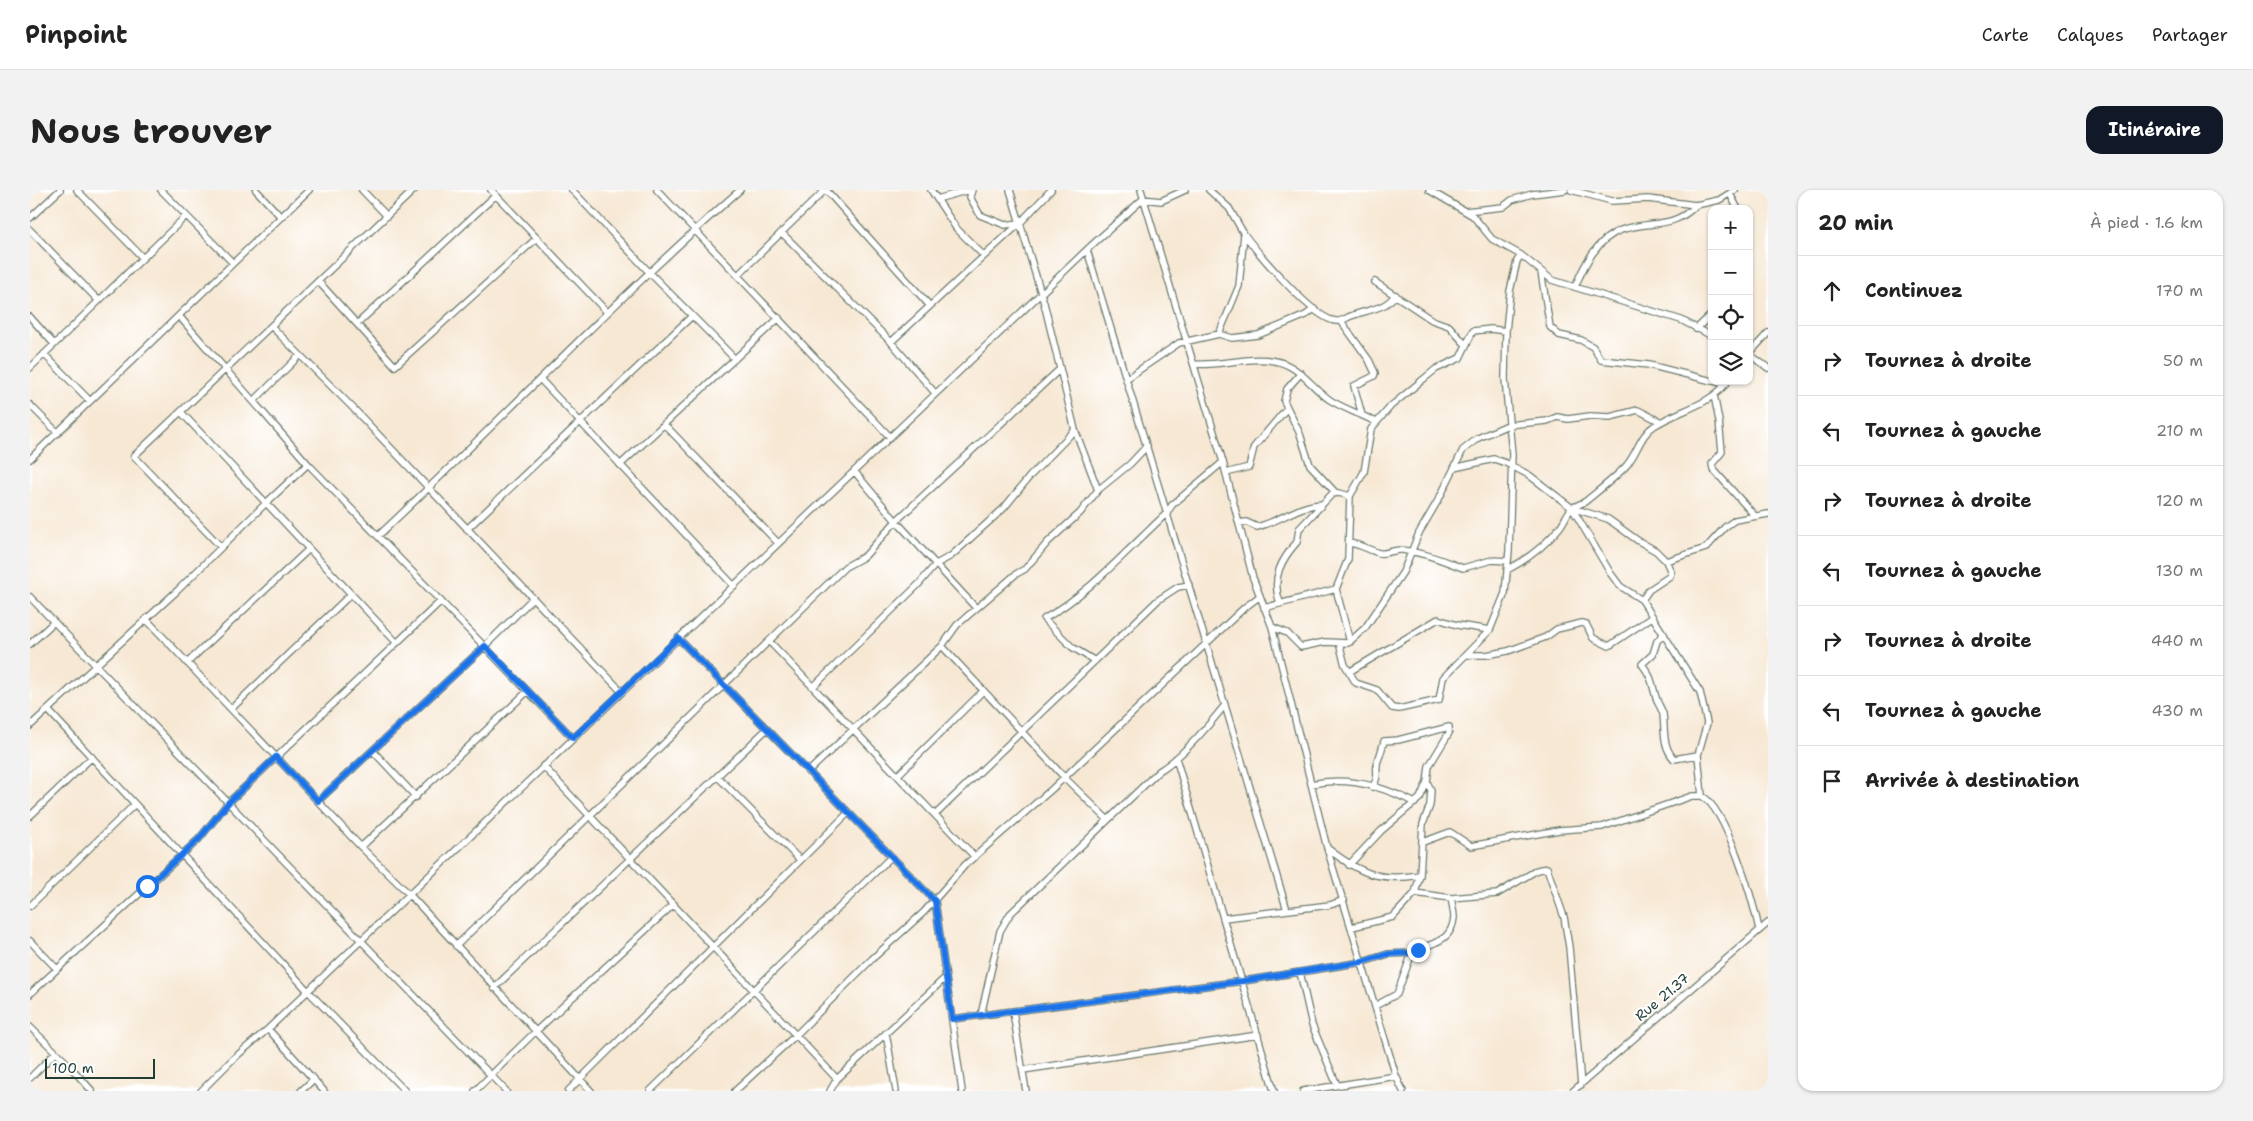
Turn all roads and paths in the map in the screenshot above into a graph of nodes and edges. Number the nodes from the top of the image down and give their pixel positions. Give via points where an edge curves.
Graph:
1 (60, 190) edge
2 (77, 190) edge
3 (161, 190) edge
4 (256, 190) edge
5 (309, 190) edge
6 (362, 190) edge
7 (414, 190) edge
8 (491, 190) edge
9 (572, 190) edge
10 (656, 190) edge
11 (740, 190) edge
12 (825, 190) edge
13 (931, 190) edge
14 (970, 190) edge
15 (1010, 190) edge
16 (1051, 190) edge
17 (1141, 190) edge
18 (1185, 190) edge
19 (1209, 190) edge
20 (1428, 190) edge
21 (1527, 190) edge
22 (1565, 190) edge
23 (1570, 190) edge
24 (1732, 192) edge
25 (496, 195) junction
26 (1523, 197) junction
27 (1143, 198) junction
28 (937, 200) junction
29 (1696, 204) junction
30 (1737, 205) edge
31 (1465, 211) junction
32 (186, 216) junction
33 (387, 216) junction
34 (281, 217) junction
35 (30, 218) edge
36 (1020, 223) junction
37 (695, 229) junction
38 (30, 230) edge
39 (782, 232) junction
40 (1244, 234) junction
41 (537, 238) junction
42 (1087, 250) junction
43 (1521, 255) junction
44 (984, 256) junction
45 (143, 258) junction
46 (233, 263) junction
47 (649, 272) junction
48 (1542, 272) junction
49 (738, 275) junction
50 (318, 282) junction
51 (1375, 282) dead end
52 (1575, 287) junction
53 (1041, 294) junction
54 (1396, 295) junction
55 (98, 301) junction
56 (930, 306) junction
57 (1314, 309) junction
58 (607, 312) junction
59 (179, 316) junction
60 (692, 316) junction
61 (30, 317) edge
62 (779, 318) junction
63 (1708, 318) edge
64 (1341, 321) junction
65 (357, 324) junction
66 (271, 326) junction
67 (1696, 329) junction
68 (1506, 331) junction
69 (1768, 333) edge
70 (1219, 334) junction
71 (1708, 334) edge
72 (1188, 341) junction
73 (891, 342) junction
74 (54, 344) junction
75 (1466, 345) junction
76 (1753, 350) edge
77 (44, 354) junction
78 (300, 355) junction
79 (735, 359) junction
80 (1753, 359) edge
81 (1194, 364) junction
82 (30, 368) edge
83 (226, 368) junction
84 (1768, 368) edge
85 (1060, 369) junction
86 (1300, 374) junction
87 (1126, 378) junction
88 (540, 379) junction
89 (1708, 380) edge
90 (1725, 385) edge
91 (935, 393) junction
92 (1714, 395) junction
93 (90, 401) junction
94 (254, 401) junction
95 (30, 405) edge
96 (1287, 408) junction
97 (181, 412) junction
98 (1362, 415) junction
99 (580, 422) junction
100 (1376, 422) junction
101 (1661, 422) junction
102 (664, 424) junction
103 (1508, 425) junction
104 (1075, 430) junction
105 (58, 432) junction
106 (890, 436) junction
107 (1146, 446) junction
108 (30, 459) edge
109 (1223, 462) junction
110 (308, 464) junction
111 (620, 465) junction
112 (1512, 467) junction
113 (1454, 468) junction
114 (854, 471) junction
115 (1226, 473) junction
116 (429, 488) junction
117 (1098, 490) junction
118 (1335, 492) junction
119 (1350, 496) junction
120 (265, 504) junction
121 (1322, 504) junction
122 (1572, 508) junction
123 (1167, 513) junction
124 (1768, 514) edge
125 (1755, 516) junction
126 (896, 521) junction
127 (1239, 523) junction
128 (468, 529) junction
129 (378, 536) junction
130 (778, 543) junction
131 (1349, 543) junction
132 (221, 547) junction
133 (308, 550) junction
134 (1412, 552) junction
135 (1508, 561) junction
136 (1666, 561) junction
137 (936, 564) junction
138 (1507, 570) junction
139 (1189, 585) junction
140 (734, 586) junction
141 (1336, 589) junction
142 (350, 595) junction
143 (1260, 596) junction
144 (30, 597) edge
145 (533, 598) junction
146 (1642, 600) junction
147 (441, 601) junction
148 (1280, 603) junction
149 (976, 608) junction
150 (1264, 608) junction
151 (1652, 617) junction
152 (146, 619) junction
153 (54, 622) junction
154 (1272, 627) junction
155 (1490, 630) junction
156 (1664, 634) junction
157 (678, 638) junction
158 (769, 641) junction
159 (1350, 642) junction
160 (397, 643) junction
161 (1339, 643) junction
162 (30, 644) edge
163 (1206, 644) junction
164 (485, 646) junction
165 (942, 646) junction
166 (1465, 655) junction
167 (1095, 661) junction
168 (187, 663) junction
169 (96, 666) junction
170 (1349, 672) junction
171 (723, 684) junction
172 (813, 687) junction
173 (528, 691) junction
174 (983, 691) junction
175 (622, 692) junction
176 (1225, 705) junction
177 (231, 709) junction
178 (48, 710) junction
179 (30, 726) edge
180 (767, 729) junction
181 (854, 729) junction
182 (1021, 732) junction
183 (573, 738) junction
184 (372, 750) junction
185 (1698, 755) junction
186 (92, 757) junction
187 (276, 757) junction
188 (1176, 758) junction
189 (544, 766) junction
190 (808, 772) junction
191 (898, 775) junction
192 (718, 777) junction
193 (1064, 777) junction
194 (1427, 782) junction
195 (1312, 784) junction
196 (1372, 787) junction
197 (1702, 796) junction
198 (416, 797) junction
199 (318, 801) junction
200 (228, 803) junction
201 (1415, 803) junction
202 (135, 804) junction
203 (848, 813) junction
204 (591, 814) junction
205 (936, 814) junction
206 (30, 816) edge
207 (1108, 820) junction
208 (1423, 842) junction
209 (361, 847) junction
210 (1327, 848) junction
211 (182, 854) junction
212 (891, 857) junction
213 (975, 857) junction
214 (631, 858) junction
215 (800, 860) junction
216 (1349, 865) junction
217 (1420, 875) junction
218 (1415, 893) junction
219 (408, 894) junction
220 (1451, 898) junction
221 (1344, 900) junction
222 (935, 901) junction
223 (674, 904) junction
224 (30, 906) edge
225 (1287, 910) junction
226 (1224, 918) junction
227 (1768, 923) edge
228 (1352, 928) junction
229 (1759, 929) junction
230 (360, 940) junction
231 (30, 941) edge
232 (456, 946) junction
233 (714, 946) junction
234 (1412, 953) junction
235 (1362, 962) junction
236 (57, 969) junction
237 (1300, 972) junction
238 (946, 977) junction
239 (1243, 981) junction
240 (494, 988) junction
241 (754, 990) junction
242 (308, 991) junction
243 (30, 994) edge
244 (1375, 1006) junction
245 (1013, 1012) junction
246 (981, 1015) junction
247 (952, 1019) junction
248 (30, 1027) edge
249 (268, 1029) junction
250 (535, 1032) junction
251 (886, 1033) junction
252 (796, 1035) junction
253 (1258, 1035) junction
254 (55, 1053) junction
255 (1023, 1070) junction
256 (491, 1076) junction
257 (1396, 1076) junction
258 (30, 1078) edge
259 (314, 1079) junction
260 (837, 1079) junction
261 (579, 1080) junction
262 (1337, 1084) junction
263 (399, 1085) junction
264 (1581, 1085) junction
265 (92, 1091) edge
266 (201, 1091) edge
267 (301, 1091) edge
268 (324, 1091) edge
269 (393, 1091) edge
270 (405, 1091) edge
271 (476, 1091) edge
272 (506, 1091) edge
273 (568, 1091) edge
274 (591, 1091) edge
275 (650, 1091) edge
276 (735, 1091) edge
277 (830, 1091) edge
278 (896, 1091) edge
279 (962, 1091) edge
280 (1026, 1091) edge
281 (1274, 1091) edge
282 (1303, 1091) edge
283 (1403, 1091) edge
284 (1573, 1091) edge

1 - 35 street
2 - 45 street
3 - 32 street
4 - 34 street
5 - 34 street
6 - 33 street
7 - 33 street
8 - 25 street
9 - 47 street
10 - 37 street
11 - 37 street
12 - 39 street
12 - 56 street
13 - 28 street
14 - 28 street
14 - 36 street via 970,197 980,215 1005,226
15 - 36 street
16 - 36 street
17 - 27 street
18 - 27 street via 1161,201
19 - 40 street via 1229,208
20 - 31 street
21 - 26 street
22 - 26 street
23 - 29 street via 1612,201 1634,198
24 - 29 street via 1719,200
24 - 30 street
25 - 41 street
25 - 65 street
26 - 31 street via 1503,207
27 - 42 street
27 - 72 street
28 - 44 street via 956,228
29 - 52 street via 1678,219 1621,230 1605,240 1584,266
31 - 43 street via 1492,239
32 - 45 street
32 - 46 street
33 - 50 street
34 - 46 street
36 - 44 street
36 - 53 street
37 - 47 street
37 - 49 street
38 - 55 street
39 - 49 street
39 - 73 street
40 - 57 street via 1271,268
40 - 70 street via 1239,286
41 - 58 street
41 - 65 street via 396,366
42 - 53 street
42 - 87 street
43 - 48 street
43 - 68 street via 1510,291
44 - 56 street
45 - 55 street
46 - 59 street
47 - 58 street
47 - 60 street
48 - 52 street via 1552,280
48 - 89 street via 1550,326 1559,335 1593,346 1601,360 1649,365
49 - 62 street
50 - 65 street
50 - 66 street
51 - 54 street
52 - 67 street via 1680,320
53 - 85 street
53 - 91 street
54 - 64 street via 1386,304
54 - 75 street via 1432,320 1449,326
55 - 74 street
56 - 73 street
57 - 64 street via 1332,320
57 - 70 street via 1258,335 1232,338
58 - 88 street
59 - 83 street
59 - 93 street
60 - 79 street
60 - 99 street
61 - 74 street
62 - 79 street
62 - 106 street
63 - 67 street
64 - 98 street via 1375,373 1354,386
66 - 78 street
66 - 83 street
67 - 71 street
68 - 75 street via 1473,331
68 - 103 street
69 - 76 street
70 - 72 street
72 - 81 street
72 - 87 street via 1169,349
73 - 91 street
74 - 77 street
75 - 100 street via 1460,358 1431,373
77 - 82 street
77 - 93 street
78 - 94 street
78 - 116 street
79 - 102 street
80 - 84 street
81 - 86 street via 1273,360 1294,367
81 - 109 street
83 - 94 street
83 - 97 street
85 - 104 street
85 - 126 street
86 - 96 street via 1285,394
86 - 98 street via 1330,399
87 - 107 street
88 - 99 street
88 - 116 street
90 - 92 street
91 - 106 street
92 - 101 street via 1698,406
92 - 125 street via 1722,452 1712,464 1713,469
93 - 105 street
94 - 110 street
95 - 105 street
96 - 115 street via 1254,447 1251,465
96 - 118 street via 1310,465
97 - 120 street
97 - 132 street via 134,456
98 - 100 street
99 - 111 street
99 - 128 street
100 - 119 street via 1370,435 1364,472
101 - 103 street via 1638,410 1610,417 1557,417
101 - 122 street via 1652,427 1634,457 1619,474
102 - 111 street
102 - 130 street
103 - 112 street
103 - 113 street via 1470,443
104 - 117 street
104 - 137 street via 1004,508 951,556
105 - 108 street
106 - 114 street
107 - 117 street
107 - 123 street
109 - 115 street
109 - 123 street via 1172,505
110 - 120 street
110 - 129 street
111 - 140 street
112 - 113 street via 1494,459
112 - 122 street via 1529,475
112 - 135 street
113 - 134 street
114 - 126 street
114 - 130 street
115 - 127 street
116 - 128 street
116 - 129 street
117 - 149 street via 1025,569
118 - 119 street
118 - 121 street
119 - 131 street
120 - 132 street
120 - 133 street
121 - 127 street via 1304,506 1281,520 1257,527
121 - 148 street via 1299,529 1297,542 1285,556 1276,582
122 - 136 street via 1615,523
122 - 138 street via 1555,534 1532,557
122 - 146 street via 1616,582
123 - 139 street
123 - 167 street via 1072,601 1044,619 1072,647
124 - 125 street
125 - 136 street via 1735,520 1706,548
126 - 137 street
126 - 158 street via 865,556 845,567
127 - 143 street
128 - 145 street
129 - 147 street
130 - 140 street
131 - 134 street via 1380,553 1394,550
131 - 141 street via 1348,559
132 - 152 street
133 - 142 street
133 - 168 street
134 - 135 street via 1463,568 1492,560
134 - 159 street via 1399,578 1365,628
135 - 138 street
136 - 146 street via 1670,576 1649,590
137 - 149 street
137 - 172 street
138 - 155 street via 1502,600
139 - 163 street
139 - 167 street via 1178,587 1158,600
140 - 157 street
141 - 148 street
141 - 159 street
142 - 160 street
142 - 177 street
143 - 150 street
143 - 163 street
144 - 153 street
145 - 164 street
145 - 175 street
146 - 151 street
147 - 160 street
147 - 164 street
148 - 150 street
149 - 165 street via 957,625
150 - 154 street
151 - 156 street
151 - 166 street via 1609,646 1592,638 1586,624 1582,623 1558,629 1508,651
152 - 168 street
152 - 169 street
153 - 162 street
153 - 169 street
154 - 161 street via 1287,633 1301,647
154 - 195 street
155 - 166 street
155 - 170 street via 1438,619
156 - 185 street via 1702,697 1706,726
156 - 185 street via 1657,641 1653,654 1642,664 1653,681 1663,712 1664,738 1671,756 1678,760
157 - 171 street
157 - 175 street
158 - 171 street
158 - 172 street
159 - 161 street
160 - 187 street
161 - 170 street
163 - 176 street
163 - 193 street
164 - 173 street
164 - 184 street
165 - 174 street
165 - 181 street
166 - 170 street via 1443,678 1439,700 1399,709 1392,708 1377,690 1356,682
167 - 182 street
168 - 177 street
169 - 178 street
169 - 200 street
171 - 180 street
171 - 204 street
172 - 181 street
173 - 183 street
173 - 198 street
174 - 182 street
174 - 191 street
175 - 183 street
176 - 188 street
176 - 225 street
177 - 187 street
178 - 179 street
178 - 186 street
180 - 190 street
180 - 192 street
181 - 190 street
181 - 191 street
182 - 193 street
182 - 205 street
183 - 189 street
184 - 198 street
184 - 199 street
185 - 197 street
186 - 202 street
186 - 206 street
187 - 199 street
187 - 200 street
188 - 207 street
188 - 226 street
189 - 204 street
189 - 219 street
190 - 203 street
191 - 205 street
192 - 214 street
192 - 215 street
193 - 207 street
193 - 213 street
194 - 196 street via 1429,766 1449,733 1448,727 1384,741 1378,761 1378,778
194 - 201 street
194 - 208 street via 1431,790 1430,805
195 - 196 street via 1327,780 1353,781
195 - 210 street
196 - 201 street
197 - 208 street via 1692,796 1602,826 1558,830 1472,846 1450,832
197 - 229 street via 1719,814 1748,886
198 - 209 street
199 - 209 street
200 - 211 street via 199,839
200 - 230 street
201 - 216 street via 1381,831
202 - 211 street
202 - 224 street
203 - 212 street
203 - 215 street
204 - 214 street
204 - 232 street
205 - 213 street
207 - 246 street via 1010,914 1000,931
208 - 217 street
209 - 219 street
210 - 216 street
210 - 221 street
211 - 236 street
211 - 242 street
212 - 222 street
212 - 241 street
213 - 222 street
214 - 223 street
214 - 240 street
215 - 233 street
216 - 217 street via 1385,878
217 - 218 street
218 - 220 street
218 - 228 street via 1393,918
219 - 230 street
219 - 232 street
220 - 234 street via 1454,919 1450,932 1444,940
220 - 264 street via 1497,894 1537,870 1547,868 1564,917 1569,947
221 - 225 street via 1330,905
221 - 228 street
222 - 238 street
222 - 252 street
223 - 233 street
223 - 250 street
225 - 226 street
226 - 239 street
227 - 229 street, Rue 21.37
228 - 235 street
229 - 264 street, Rue 21.37
230 - 242 street
230 - 256 street
231 - 236 street
232 - 240 street
233 - 241 street
233 - 261 street
234 - 235 street via 1388,954
234 - 244 street via 1397,994
235 - 237 street
235 - 244 street
236 - 243 street
237 - 239 street
237 - 262 street via 1312,1025
238 - 247 street
238 - 251 street
239 - 245 street
239 - 253 street
240 - 250 street
241 - 252 street
241 - 275 street
242 - 249 street
242 - 263 street
244 - 257 street
245 - 246 street
245 - 255 street
246 - 247 street
247 - 279 street
248 - 254 street
249 - 259 street
249 - 266 street
250 - 256 street
250 - 261 street
251 - 260 street
251 - 278 street
252 - 260 street
252 - 276 street
253 - 255 street
253 - 281 street
254 - 258 street
254 - 265 street
255 - 280 street
256 - 271 street
256 - 272 street
257 - 262 street
257 - 283 street
259 - 267 street
259 - 268 street
260 - 277 street
261 - 273 street
261 - 274 street
262 - 282 street
263 - 269 street
263 - 270 street
264 - 284 street, Rue 21.37

